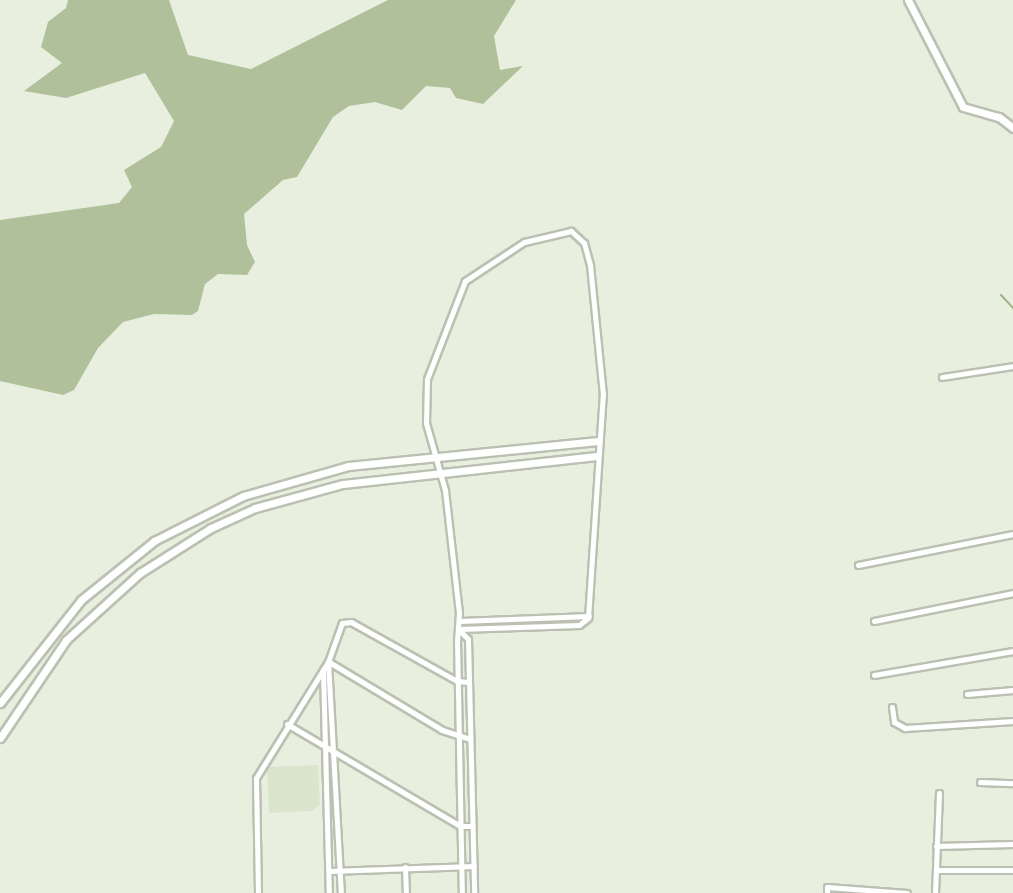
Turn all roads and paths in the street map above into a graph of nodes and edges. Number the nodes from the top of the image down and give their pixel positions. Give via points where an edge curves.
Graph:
1 (908, 0) edge
2 (1013, 128) edge
3 (1013, 366) edge
4 (942, 377) dead end
5 (598, 441) junction
6 (596, 456) junction
7 (434, 457) junction
8 (441, 473) junction
9 (1013, 534) edge
10 (858, 565) dead end
11 (1013, 593) edge
12 (589, 616) junction
13 (517, 619) junction
14 (460, 621) junction
15 (874, 621) dead end
16 (517, 627) junction
17 (459, 630) junction
18 (1013, 651) edge
19 (327, 667) junction
20 (874, 675) dead end
21 (457, 681) junction
22 (469, 682) junction
23 (1013, 690) edge
24 (967, 694) dead end
25 (0, 703) edge
26 (892, 707) dead end
27 (1013, 721) edge
28 (287, 724) junction
29 (0, 738) edge
30 (459, 738) junction
31 (470, 739) junction
32 (325, 747) junction
33 (333, 752) junction
34 (980, 782) dead end
35 (1013, 783) edge
36 (939, 793) dead end
37 (460, 826) junction
38 (472, 826) junction
39 (1013, 844) edge
40 (936, 846) junction
41 (461, 865) junction
42 (474, 866) junction
43 (405, 867) junction
44 (936, 870) junction
45 (1013, 870) edge
46 (329, 871) junction
47 (340, 871) junction
48 (258, 893) edge
49 (329, 893) edge
50 (341, 893) edge
51 (406, 893) edge
52 (462, 893) edge
53 (474, 893) edge
54 (827, 893) edge
55 (907, 893) edge
56 (935, 893) edge

1 - 2 street via 963,107 999,117
3 - 4 street
5 - 6 street
5 - 7 street
5 - 7 street via 603,395 590,265 582,239 562,229 519,244 461,288 427,379 426,423
6 - 8 street
6 - 12 street
7 - 8 street
7 - 25 street via 321,470 195,517 154,541 81,600
8 - 14 street
8 - 29 street via 343,484 296,496 255,508 175,550 140,573 66,640
9 - 10 street
11 - 15 street
12 - 13 street
12 - 16 street via 582,625
13 - 14 street
13 - 16 street
14 - 17 street
16 - 17 street
17 - 21 street
17 - 22 street via 468,637
18 - 20 street
19 - 21 street via 342,623 351,622
19 - 28 street
19 - 30 street
19 - 32 street
19 - 33 street
21 - 22 street
21 - 30 street
22 - 31 street
23 - 24 street
26 - 27 street via 894,722 905,728
28 - 32 street
28 - 48 street via 256,778
30 - 31 street
30 - 37 street
31 - 38 street
32 - 33 street
32 - 46 street
33 - 37 street
33 - 47 street
34 - 35 street
36 - 40 street
37 - 38 street
37 - 41 street
38 - 42 street
39 - 40 street
40 - 44 street
41 - 42 street
41 - 43 street
41 - 52 street
42 - 53 street
43 - 47 street
43 - 51 street
44 - 45 street
44 - 56 street
46 - 47 street
46 - 49 street
47 - 50 street
54 - 55 street via 827,887

